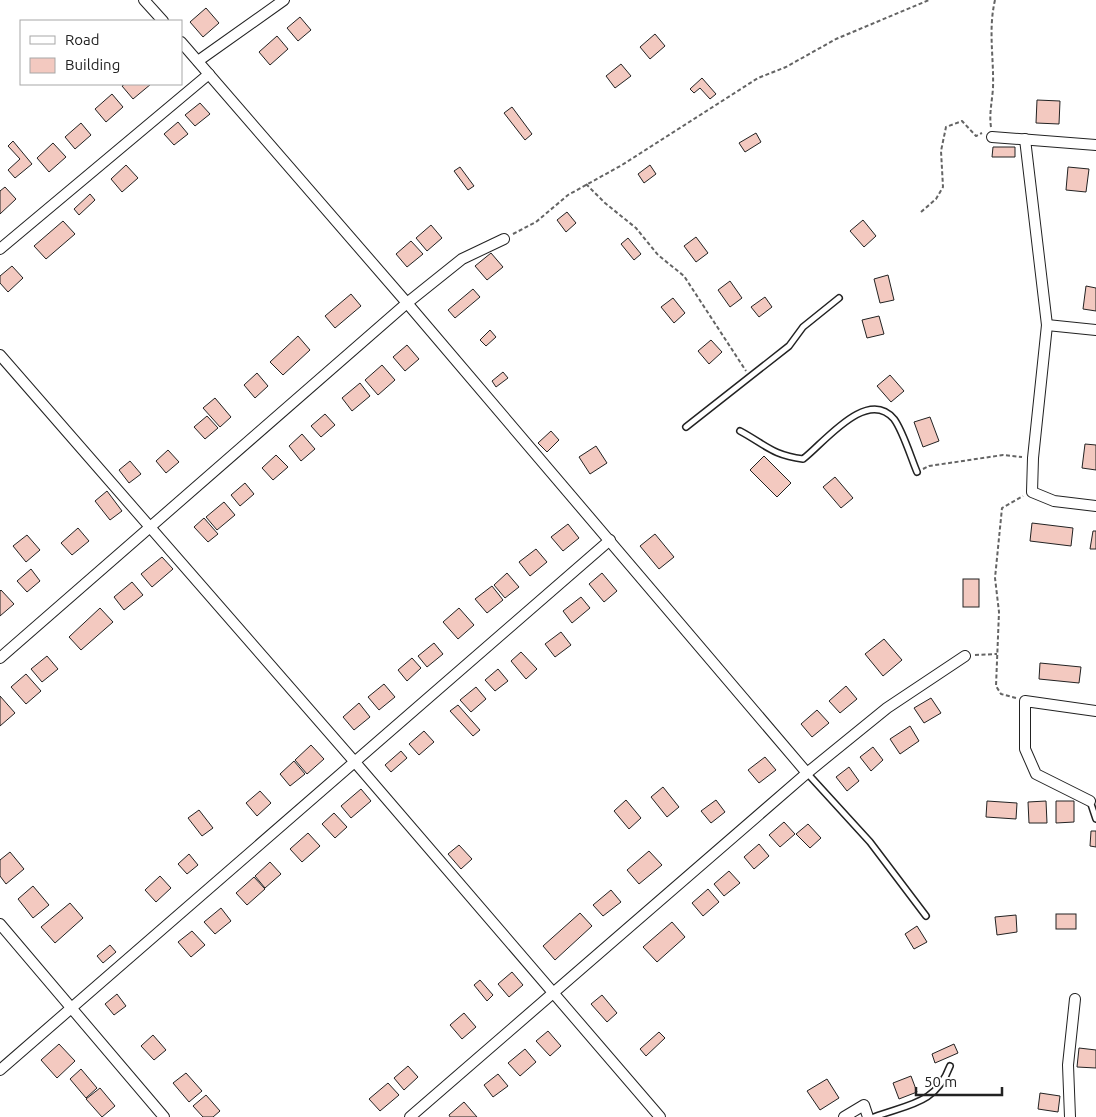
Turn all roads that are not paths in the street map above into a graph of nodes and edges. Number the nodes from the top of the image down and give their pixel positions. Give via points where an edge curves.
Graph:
1 (144, 0) edge
2 (284, 0) edge
3 (162, 20) edge
4 (182, 43) edge
5 (198, 61) junction
6 (209, 74) junction
7 (991, 133) road end
8 (1025, 139) junction
9 (1096, 146) edge
10 (504, 238) road end
11 (0, 249) edge
12 (839, 298) dead end
13 (407, 303) junction
14 (1047, 324) junction
15 (1096, 330) edge
16 (0, 355) edge
17 (686, 427) dead end
18 (740, 431) dead end
19 (917, 472) road end
20 (1096, 506) edge
21 (152, 528) junction
22 (610, 540) junction
23 (965, 656) road end
24 (0, 658) edge
25 (1096, 711) edge
26 (354, 761) junction
27 (807, 773) junction
28 (1090, 801) joint
29 (1096, 819) edge
30 (926, 916) dead end
31 (0, 924) edge
32 (553, 993) junction
33 (1075, 999) dead end
34 (72, 1008) junction
35 (950, 1066) dead end
36 (0, 1070) edge
37 (164, 1117) edge
38 (410, 1117) edge
39 (660, 1117) edge
40 (844, 1117) edge
41 (868, 1117) edge
42 (874, 1117) edge
43 (1070, 1117) edge

1 - 3 street
2 - 5 street
4 - 5 street
5 - 6 street
6 - 11 street
6 - 13 street
7 - 8 street
8 - 9 street
8 - 14 street
10 - 13 street via 462,259
12 - 17 lane via 803,327 789,346
13 - 21 street
13 - 22 street
14 - 15 street
14 - 20 street via 1032,492 1054,501
16 - 21 street
18 - 19 lane via 770,451 803,459 850,418 866,409 881,409 894,420
21 - 24 street
21 - 26 street
22 - 26 street
22 - 27 street
23 - 27 street via 887,708
25 - 28 street via 1025,701 1025,749 1036,774
26 - 32 street
26 - 34 street
27 - 30 lane via 870,842
27 - 32 street
28 - 29 lane
31 - 34 street
32 - 38 street
32 - 39 street
33 - 43 street via 1068,1065
34 - 36 street
34 - 37 street
35 - 42 lane via 944,1082 932,1095
40 - 41 street via 864,1105

